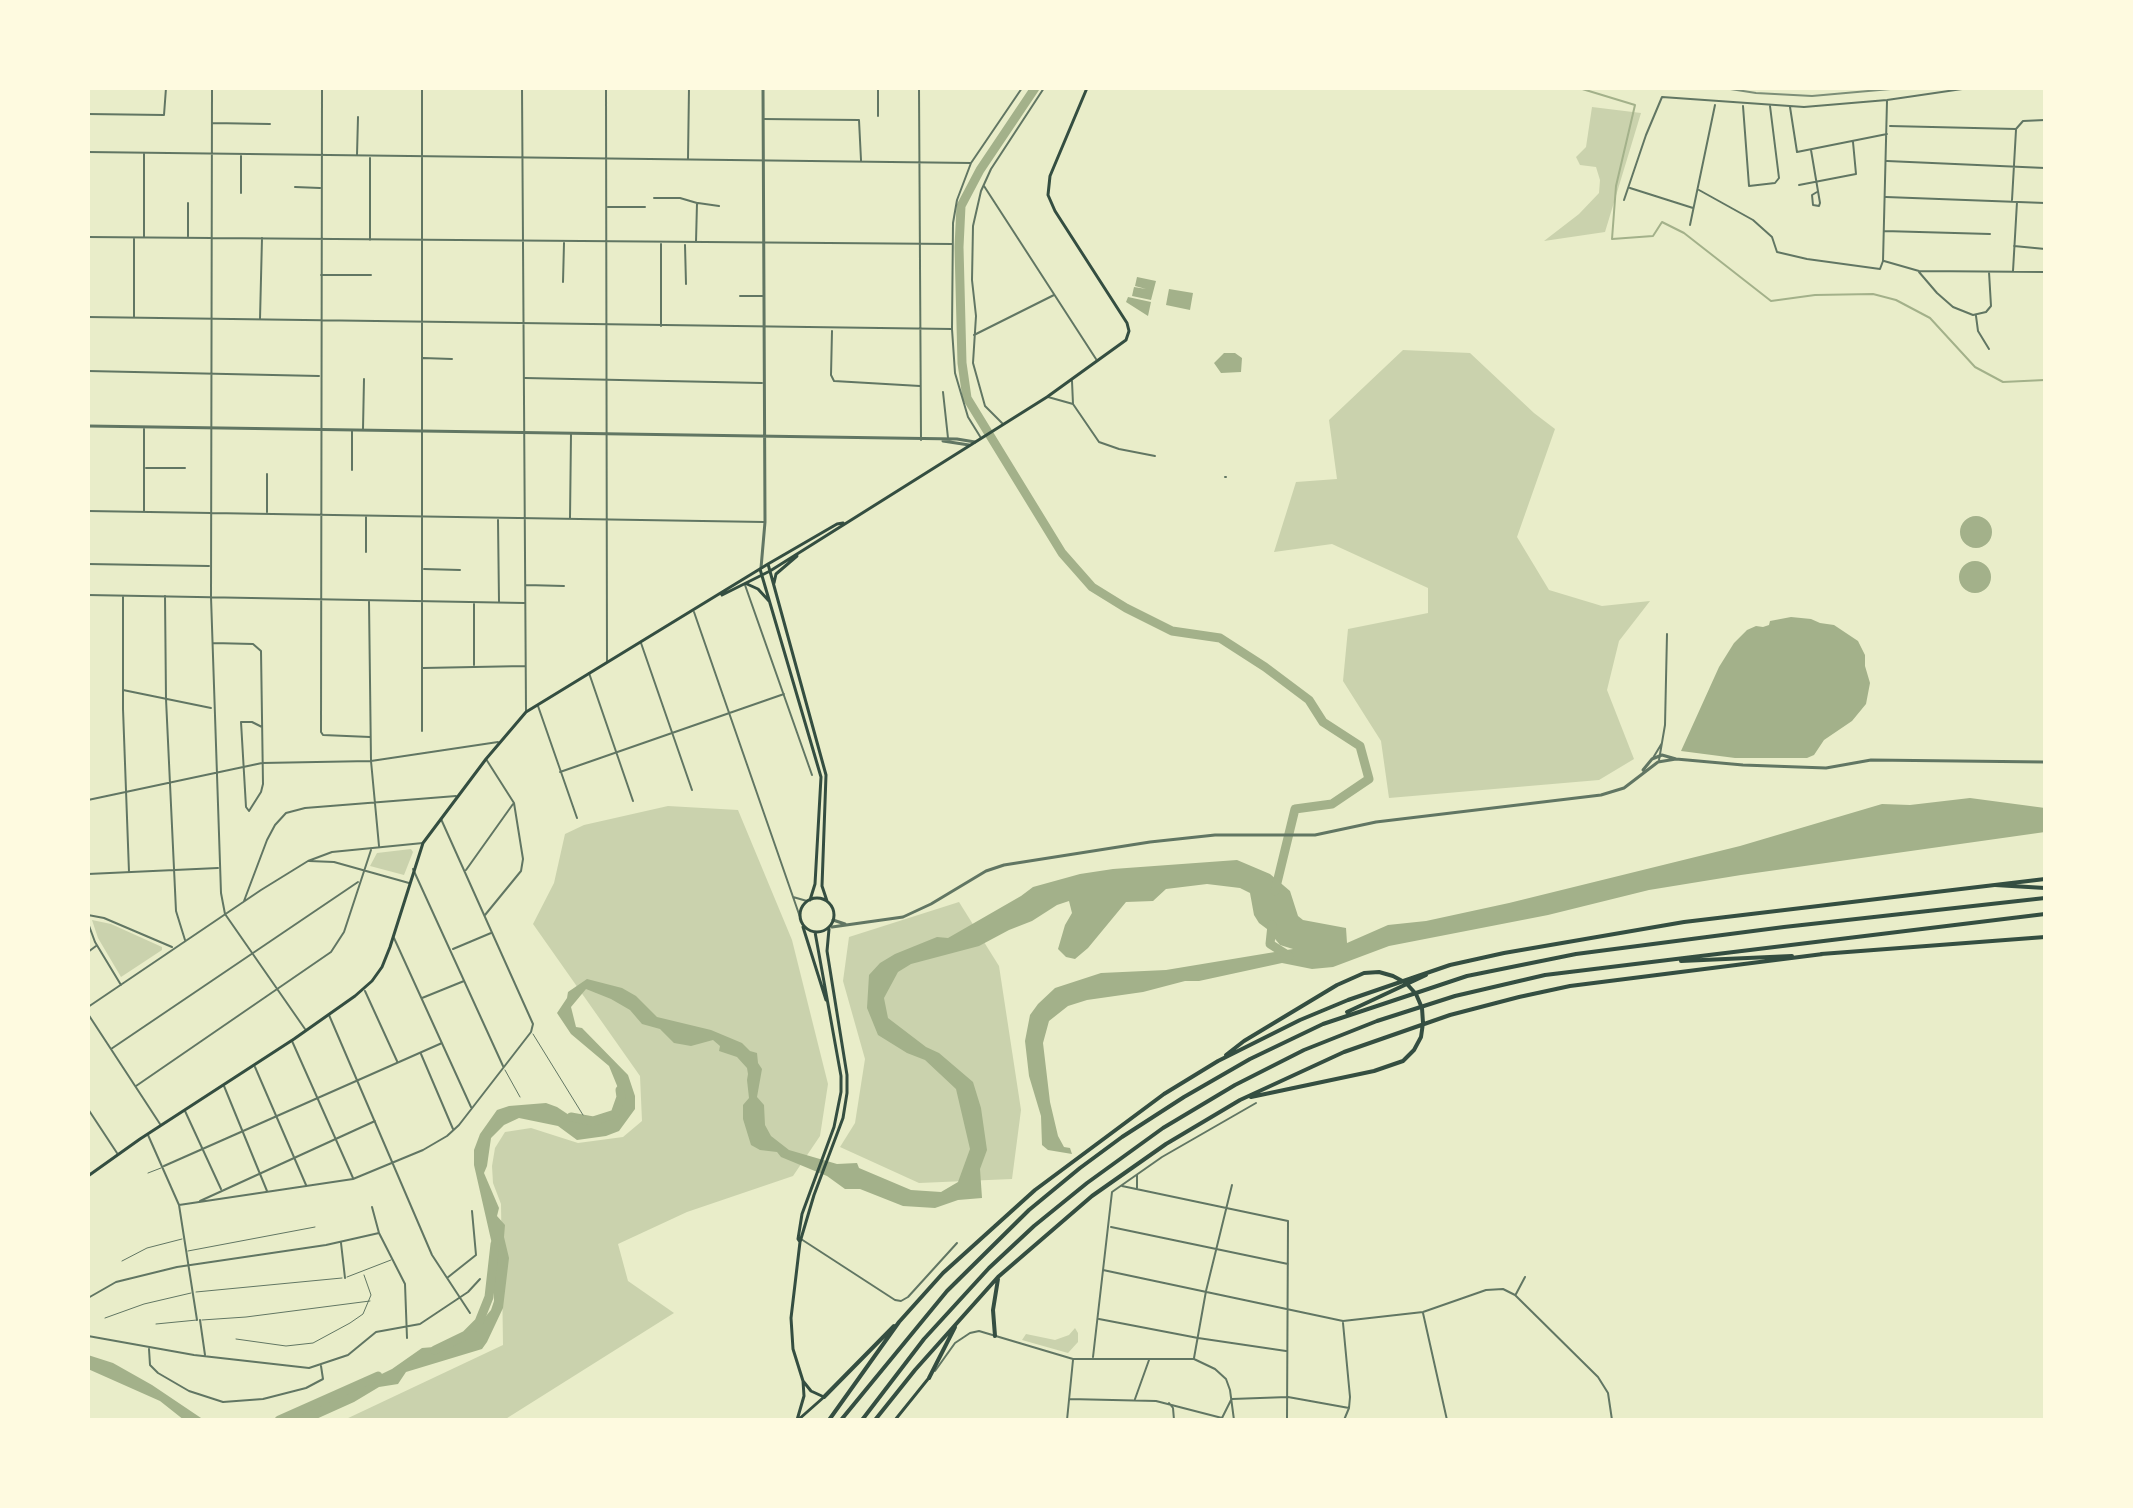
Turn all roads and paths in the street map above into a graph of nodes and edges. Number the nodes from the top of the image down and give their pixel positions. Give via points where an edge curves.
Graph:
1 (166, 88) edge
2 (212, 88) edge
3 (322, 88) edge
4 (422, 88) edge
5 (522, 88) edge
6 (606, 88) edge
7 (689, 88) edge
8 (763, 88) edge
9 (878, 88) edge
10 (919, 88) edge
11 (1022, 88) edge
12 (1044, 88) edge
13 (1087, 88) edge
14 (1969, 88) edge
15 (1887, 100) junction
16 (1715, 102) junction
17 (1743, 104) junction
18 (1770, 106) junction
19 (1790, 107) junction
20 (88, 114) edge
21 (878, 116) dead end
22 (358, 117) dead end
23 (763, 119) junction
24 (2045, 120) edge
25 (212, 123) junction
26 (270, 124) dead end
27 (1888, 126) junction
28 (2016, 129) junction
29 (1888, 133) junction
30 (1853, 142) junction
31 (1811, 150) junction
32 (88, 152) edge
33 (144, 153) junction
34 (211, 154) junction
35 (241, 155) junction
36 (321, 156) junction
37 (357, 157) junction
38 (370, 157) junction
39 (422, 157) junction
40 (522, 158) junction
41 (606, 160) junction
42 (688, 160) junction
43 (763, 161) junction
44 (861, 161) junction
45 (1886, 161) junction
46 (920, 162) junction
47 (971, 163) junction
48 (2013, 166) junction
49 (2045, 168) edge
50 (1817, 181) junction
51 (984, 185) junction
52 (1799, 185) dead end
53 (295, 187) dead end
54 (1628, 187) junction
55 (322, 188) junction
56 (1699, 190) junction
57 (1819, 191) dead end
58 (241, 193) dead end
59 (1885, 197) junction
60 (654, 198) dead end
61 (1624, 200) dead end
62 (2014, 201) junction
63 (188, 203) dead end
64 (697, 203) junction
65 (2045, 203) edge
66 (719, 206) dead end
67 (607, 207) junction
68 (645, 207) dead end
69 (1694, 208) junction
70 (1690, 225) dead end
71 (1884, 231) junction
72 (1990, 234) dead end
73 (88, 237) edge
74 (134, 237) junction
75 (144, 237) junction
76 (188, 237) junction
77 (212, 238) junction
78 (262, 238) junction
79 (322, 239) junction
80 (370, 240) junction
81 (422, 240) junction
82 (523, 241) junction
83 (564, 242) junction
84 (607, 243) junction
85 (661, 243) junction
86 (685, 243) junction
87 (696, 243) junction
88 (952, 244) junction
89 (763, 245) junction
90 (920, 245) junction
91 (2014, 246) junction
92 (2045, 249) edge
93 (1883, 261) junction
94 (1988, 270) junction
95 (1919, 271) junction
96 (2013, 271) junction
97 (2045, 272) edge
98 (321, 275) junction
99 (371, 275) dead end
100 (563, 282) dead end
101 (686, 284) dead end
102 (1055, 295) junction
103 (740, 296) dead end
104 (764, 296) junction
105 (1976, 314) junction
106 (88, 317) edge
107 (134, 317) junction
108 (211, 319) junction
109 (260, 320) junction
110 (321, 322) junction
111 (422, 323) junction
112 (523, 324) junction
113 (607, 326) junction
114 (661, 326) junction
115 (764, 328) junction
116 (832, 329) junction
117 (920, 329) junction
118 (952, 329) junction
119 (974, 335) junction
120 (1989, 349) dead end
121 (422, 358) junction
122 (452, 359) dead end
123 (1098, 362) junction
124 (88, 371) edge
125 (211, 374) junction
126 (321, 376) junction
127 (523, 378) junction
128 (364, 379) dead end
129 (1072, 379) junction
130 (608, 381) junction
131 (763, 383) junction
132 (921, 386) junction
133 (943, 392) dead end
134 (1047, 397) junction
135 (1073, 404) junction
136 (1003, 424) junction
137 (88, 426) edge
138 (144, 427) junction
139 (210, 427) junction
140 (321, 430) junction
141 (352, 430) junction
142 (363, 431) junction
143 (422, 431) junction
144 (524, 433) junction
145 (571, 434) junction
146 (608, 434) junction
147 (764, 437) junction
148 (982, 437) junction
149 (948, 439) junction
150 (921, 440) junction
151 (939, 440) junction
152 (975, 442) junction
153 (969, 445) junction
154 (1155, 456) dead end
155 (144, 468) junction
156 (185, 468) dead end
157 (352, 470) dead end
158 (267, 474) dead end
159 (88, 511) edge
160 (144, 512) junction
161 (210, 513) junction
162 (267, 514) junction
163 (321, 514) junction
164 (366, 515) junction
165 (422, 517) junction
166 (498, 518) junction
167 (524, 518) junction
168 (570, 519) junction
169 (608, 520) junction
170 (765, 522) junction
171 (843, 523) junction
172 (807, 547) junction
173 (366, 552) dead end
174 (763, 555) junction
175 (88, 564) edge
176 (768, 564) junction
177 (211, 566) junction
178 (423, 569) junction
179 (760, 569) junction
180 (460, 570) dead end
181 (770, 571) junction
182 (762, 575) junction
183 (525, 585) junction
184 (746, 585) junction
185 (564, 586) dead end
186 (774, 587) junction
187 (88, 595) edge
188 (123, 596) junction
189 (165, 596) junction
190 (211, 597) junction
191 (321, 599) junction
192 (715, 599) junction
193 (369, 600) junction
194 (423, 601) junction
195 (474, 602) junction
196 (499, 603) junction
197 (525, 603) junction
198 (770, 603) junction
199 (694, 612) junction
200 (1667, 634) dead end
201 (641, 642) junction
202 (212, 643) junction
203 (607, 662) junction
204 (525, 666) junction
205 (474, 667) junction
206 (422, 668) junction
207 (589, 672) junction
208 (122, 690) junction
209 (784, 694) junction
210 (166, 699) junction
211 (537, 704) junction
212 (213, 708) junction
213 (526, 712) junction
214 (728, 714) junction
215 (262, 727) junction
216 (422, 731) dead end
217 (672, 732) junction
218 (370, 737) junction
219 (499, 742) junction
220 (1662, 742) junction
221 (615, 753) junction
222 (1662, 755) junction
223 (486, 759) junction
224 (1652, 759) junction
225 (1676, 759) junction
226 (371, 761) junction
227 (1658, 762) junction
228 (2045, 762) edge
229 (262, 763) junction
230 (244, 766) junction
231 (215, 772) junction
232 (560, 772) junction
233 (1641, 773) junction
234 (812, 775) dead end
235 (171, 782) junction
236 (692, 790) dead end
237 (126, 792) junction
238 (457, 796) junction
239 (88, 800) edge
240 (633, 801) dead end
241 (375, 803) junction
242 (514, 803) junction
243 (440, 818) junction
244 (577, 818) dead end
245 (423, 843) junction
246 (379, 847) junction
247 (372, 848) junction
248 (308, 861) junction
249 (219, 868) junction
250 (413, 869) junction
251 (175, 870) junction
252 (363, 870) junction
253 (129, 872) junction
254 (465, 872) junction
255 (88, 874) edge
256 (2045, 879) edge
257 (359, 881) junction
258 (409, 883) junction
259 (1989, 885) junction
260 (2045, 888) edge
261 (790, 895) junction
262 (2045, 898) edge
263 (808, 900) junction
264 (827, 901) junction
265 (243, 902) junction
266 (225, 914) junction
267 (2045, 914) edge
268 (88, 915) edge
269 (485, 916) junction
270 (800, 917) junction
271 (833, 920) junction
272 (88, 923) edge
273 (802, 924) junction
274 (845, 924) junction
275 (830, 928) junction
276 (492, 932) junction
277 (815, 932) junction
278 (393, 937) junction
279 (2045, 937) edge
280 (186, 941) junction
281 (97, 945) junction
282 (175, 949) junction
283 (450, 950) junction
284 (88, 952) edge
285 (252, 953) junction
286 (1823, 954) junction
287 (1647, 963) junction
288 (1450, 965) junction
289 (465, 981) junction
290 (121, 985) junction
291 (364, 989) junction
292 (278, 990) junction
293 (422, 998) junction
294 (88, 1007) edge
295 (829, 1007) junction
296 (88, 1014) edge
297 (329, 1015) junction
298 (1323, 1024) junction
299 (306, 1030) junction
300 (531, 1032) junction
301 (291, 1040) junction
302 (442, 1043) junction
303 (111, 1049) junction
304 (420, 1053) junction
305 (1218, 1061) junction
306 (397, 1063) junction
307 (254, 1066) junction
308 (503, 1067) junction
309 (357, 1080) junction
310 (136, 1086) junction
311 (224, 1086) junction
312 (520, 1097) dead end
313 (317, 1098) junction
314 (1240, 1100) junction
315 (1256, 1103) dead end
316 (472, 1108) junction
317 (88, 1109) edge
318 (185, 1110) junction
319 (583, 1115) dead end
320 (277, 1116) junction
321 (375, 1121) junction
322 (161, 1125) junction
323 (454, 1130) junction
324 (243, 1131) junction
325 (148, 1134) junction
326 (336, 1140) junction
327 (203, 1149) junction
328 (117, 1154) junction
329 (295, 1158) junction
330 (394, 1162) junction
331 (164, 1166) junction
332 (148, 1173) dead end
333 (261, 1173) junction
334 (1137, 1175) junction
335 (88, 1176) edge
336 (353, 1179) junction
337 (306, 1185) junction
338 (1232, 1185) dead end
339 (1122, 1186) junction
340 (1137, 1189) junction
341 (222, 1190) junction
342 (267, 1192) junction
343 (195, 1203) junction
344 (179, 1205) junction
345 (372, 1207) dead end
346 (1228, 1208) junction
347 (472, 1211) dead end
348 (315, 1227) dead end
349 (1108, 1227) junction
350 (379, 1233) junction
351 (184, 1239) junction
352 (800, 1240) junction
353 (341, 1242) junction
354 (957, 1243) dead end
355 (1216, 1249) junction
356 (186, 1252) junction
357 (393, 1259) junction
358 (122, 1261) dead end
359 (188, 1265) junction
360 (1289, 1265) junction
361 (1103, 1270) junction
362 (363, 1272) junction
363 (998, 1277) junction
364 (1525, 1277) dead end
365 (345, 1278) junction
366 (446, 1279) junction
367 (480, 1279) dead end
368 (1206, 1291) junction
369 (192, 1293) junction
370 (1515, 1295) junction
371 (88, 1298) edge
372 (459, 1298) junction
373 (370, 1301) junction
374 (1289, 1310) junction
375 (1423, 1312) junction
376 (470, 1313) dead end
377 (105, 1318) dead end
378 (1098, 1319) junction
379 (198, 1320) junction
380 (959, 1320) junction
381 (1343, 1321) junction
382 (899, 1322) junction
383 (156, 1324) dead end
384 (407, 1327) junction
385 (88, 1336) edge
386 (995, 1336) junction
387 (407, 1338) dead end
388 (1198, 1338) junction
389 (236, 1339) dead end
390 (149, 1348) junction
391 (1286, 1351) junction
392 (205, 1356) junction
393 (1093, 1358) junction
394 (1073, 1359) junction
395 (1149, 1359) junction
396 (1194, 1359) junction
397 (321, 1365) junction
398 (929, 1378) junction
399 (803, 1381) junction
400 (824, 1397) junction
401 (1288, 1397) junction
402 (1069, 1399) junction
403 (1135, 1399) junction
404 (1232, 1399) junction
405 (1169, 1403) junction
406 (1349, 1408) junction
407 (1221, 1419) edge
408 (798, 1420) edge
409 (829, 1420) edge
410 (841, 1420) edge
411 (862, 1420) edge
412 (875, 1420) edge
413 (895, 1420) edge
414 (1067, 1420) edge
415 (1174, 1420) edge
416 (1234, 1420) edge
417 (1287, 1420) edge
418 (1344, 1420) edge
419 (1447, 1420) edge
420 (1612, 1420) edge

1 - 20 street via 165,114
2 - 25 street
3 - 36 street
4 - 39 street
5 - 40 street
6 - 41 street
7 - 42 street
8 - 23 street
9 - 21 street
10 - 46 street
11 - 47 street
12 - 51 street
13 - 123 main road via 1048,190 1055,211 1128,328 1124,342
14 - 15 street
15 - 19 street
15 - 27 street
16 - 17 street
16 - 54 street via 1662,97
16 - 56 street
17 - 18 street
17 - 18 street via 1749,186 1778,181
18 - 19 street
19 - 31 street via 1796,150
22 - 37 street
23 - 43 street
23 - 44 street via 859,120
24 - 28 street via 2023,121
25 - 26 street
25 - 34 street
27 - 28 street
27 - 29 street
28 - 48 street
29 - 30 street
29 - 45 street
30 - 31 street
30 - 50 street via 1856,174
31 - 50 street
32 - 33 street
33 - 34 street
33 - 75 street
34 - 35 street
34 - 77 street
35 - 36 street
35 - 58 street
36 - 37 street
36 - 55 street
37 - 38 street
38 - 39 street
38 - 80 street
39 - 40 street
39 - 81 street
40 - 41 street
40 - 82 street
41 - 42 street
41 - 67 street
42 - 43 street
43 - 44 street
43 - 89 street
44 - 46 street
45 - 48 street
45 - 59 street
46 - 47 street
46 - 90 street
47 - 88 street via 957,200
48 - 49 street
48 - 62 street
50 - 52 street
50 - 57 street
51 - 102 street
51 - 119 street via 973,226
53 - 55 street
54 - 61 street
54 - 69 street
55 - 79 street
56 - 69 street
56 - 93 street via 1766,230 1777,252 1873,270
59 - 62 street
59 - 71 street
60 - 64 street
62 - 65 street
62 - 91 street
63 - 76 street
64 - 66 street
64 - 87 street
67 - 68 street
67 - 84 street
69 - 70 street
71 - 72 street
71 - 93 street
73 - 74 street
74 - 75 street
74 - 107 street
75 - 76 street
76 - 77 street
77 - 78 street
77 - 108 street
78 - 79 street
78 - 109 street
79 - 80 street
79 - 98 street
80 - 81 street
81 - 82 street
81 - 111 street
82 - 83 street
82 - 112 street
83 - 84 street
83 - 100 street
84 - 85 street
84 - 113 street
85 - 86 street
85 - 114 street
86 - 87 street
86 - 101 street
87 - 89 street
88 - 90 street
88 - 118 street
89 - 90 street
89 - 104 street
90 - 117 street
91 - 92 street
91 - 96 street
93 - 95 street
94 - 95 street
94 - 96 street
94 - 105 street via 1991,306
95 - 105 street via 1953,307
96 - 97 street
98 - 99 street
98 - 110 street
102 - 119 street
102 - 123 street
103 - 104 street
104 - 115 street
105 - 120 street via 1978,331
106 - 107 street
107 - 108 street
108 - 109 street
108 - 125 street
109 - 110 street
110 - 111 street
110 - 126 street
111 - 112 street
111 - 121 street
112 - 113 street
112 - 127 street
113 - 114 street
113 - 130 street
114 - 115 street
115 - 116 street
115 - 131 street
116 - 117 street
116 - 132 street via 832,379
117 - 118 street
117 - 132 street
118 - 148 street via 958,386 968,417
119 - 136 street via 980,391 989,413
121 - 122 street
121 - 143 street
123 - 129 main road
124 - 125 street
125 - 126 street
125 - 139 street
126 - 140 street
127 - 130 street
127 - 144 street
128 - 142 street
129 - 134 main road
129 - 135 street
130 - 131 street
130 - 146 street
131 - 147 street
132 - 150 street
133 - 149 street
134 - 135 street
134 - 136 main road
135 - 154 street via 1099,442
136 - 148 main road
137 - 138 street
138 - 139 street
138 - 155 street
139 - 140 street
139 - 161 street
140 - 141 street
140 - 163 street
141 - 142 street
141 - 157 street
142 - 143 street
143 - 144 street
143 - 165 street
144 - 145 street
144 - 167 street
145 - 146 street
145 - 168 street
146 - 147 street
146 - 169 street
147 - 150 street
147 - 170 street
148 - 152 main road
149 - 151 street
149 - 152 street
150 - 151 street
151 - 153 street
152 - 153 main road
153 - 171 main road
155 - 156 street
155 - 160 street
158 - 162 street
159 - 160 street
160 - 161 street
161 - 162 street
161 - 177 street
162 - 163 street
163 - 164 street
163 - 191 street
164 - 165 street
164 - 173 street
165 - 166 street
165 - 178 street
166 - 167 street
166 - 196 street
167 - 168 street
167 - 183 street
168 - 169 street
169 - 170 street
169 - 203 street
170 - 174 street
171 - 172 main road
171 - 176 main road
172 - 181 main road
172 - 186 main road via 776,574
174 - 176 street
174 - 179 street
175 - 177 street
176 - 179 main road
176 - 181 main road
177 - 190 street
178 - 180 street
178 - 194 street
179 - 182 main road
179 - 192 main road
181 - 182 main road
181 - 186 main road
182 - 184 main road
182 - 198 main road
183 - 185 street
183 - 197 street
184 - 192 main road
184 - 198 main road
184 - 209 street
186 - 264 main road via 826,775 822,886
187 - 188 street
188 - 189 street
188 - 208 street
189 - 190 street
189 - 210 street
190 - 191 street
190 - 202 street
191 - 193 street
191 - 218 street via 321,733
192 - 199 main road
193 - 194 street
193 - 218 street
194 - 195 street
194 - 206 street
195 - 196 street
195 - 205 street
196 - 197 street
197 - 204 street
198 - 263 main road via 821,777 815,884
199 - 201 main road
199 - 214 street
200 - 220 street
201 - 203 main road
201 - 217 street
202 - 212 street
202 - 215 street via 253,644 260,649
203 - 207 main road
204 - 205 street
204 - 213 street
205 - 206 street
206 - 216 street
207 - 211 main road
207 - 221 street
208 - 210 street
208 - 237 street
209 - 214 street
209 - 234 street
210 - 212 street
210 - 235 street
211 - 213 main road
211 - 232 street
212 - 231 street
213 - 219 main road
214 - 217 street
214 - 261 street
215 - 229 street
215 - 230 street via 241,722
217 - 221 street
217 - 236 street
218 - 226 street
219 - 223 main road
219 - 226 street
220 - 222 street
220 - 224 street
221 - 232 street
221 - 240 street
222 - 224 street
222 - 225 street
222 - 227 street
223 - 238 main road
223 - 242 street
224 - 233 street
225 - 227 street
225 - 228 street via 1826,768 1871,760
226 - 229 street
226 - 241 street
227 - 233 street
229 - 230 street
229 - 230 street via 263,788 249,811
230 - 231 street
231 - 235 street
231 - 249 street
232 - 244 street
233 - 274 street via 1624,788 1601,795 1302,836 1215,835 1004,865 903,917
235 - 237 street
235 - 251 street
237 - 239 street
237 - 253 street
238 - 241 street
238 - 243 main road
241 - 246 street
241 - 265 street via 286,813 267,840
242 - 254 street
242 - 269 street via 523,864
243 - 245 main road
243 - 254 street
245 - 246 street
245 - 250 main road
246 - 247 street
247 - 248 street via 332,852
247 - 252 street
248 - 252 street
248 - 265 street
249 - 251 street
249 - 266 street
250 - 258 main road
250 - 283 street
251 - 253 street
251 - 280 street via 177,918
252 - 257 street
252 - 258 street
253 - 255 street
254 - 269 street
256 - 259 highway
257 - 285 street
257 - 292 street via 335,947
258 - 278 main road
259 - 260 highway
259 - 288 highway via 1684,922
261 - 263 street
261 - 270 street
262 - 298 highway via 1537,961 1467,976
263 - 264 main road
263 - 270 main road
264 - 271 main road
265 - 266 street
266 - 280 street
266 - 285 street
267 - 287 highway
268 - 282 street
269 - 276 street
270 - 273 main road
271 - 274 street
271 - 275 main road
272 - 281 street
273 - 277 main road
273 - 295 main road
274 - 275 street
275 - 277 main road
275 - 352 main road via 827,951 847,1093
276 - 283 street
276 - 300 street via 533,1024
277 - 295 main road
278 - 291 main road via 382,967
278 - 293 street
279 - 286 highway
280 - 282 street
281 - 284 street
281 - 290 street
282 - 290 street
283 - 289 street
285 - 292 street
285 - 303 street
286 - 287 highway
286 - 314 highway via 1519,997 1344,1052
287 - 411 highway via 1545,975 1455,996 1304,1050 1227,1090 1163,1128 1034,1226 924,1339
288 - 298 highway
288 - 305 highway via 1348,1000
289 - 293 street
289 - 308 street
290 - 294 street
291 - 297 main road
291 - 306 street
292 - 299 street
292 - 310 street
293 - 302 street
295 - 352 main road via 841,1092 802,1214
296 - 303 street
297 - 299 main road
297 - 309 street
298 - 410 highway via 1184,1097 1080,1168 947,1291
299 - 301 main road
300 - 308 street
300 - 319 lane
301 - 307 main road
301 - 313 street
302 - 304 street
302 - 316 street
303 - 310 street
304 - 306 street
304 - 323 street
305 - 314 highway via 1364,973 1393,976 1416,994 1422,1008 1421,1037 1403,1061
305 - 382 highway via 1119,1125 1035,1190 943,1273
306 - 309 street
307 - 311 main road
307 - 320 street
308 - 312 lane
308 - 316 street
309 - 313 street
309 - 321 street
310 - 322 street
311 - 318 main road
311 - 324 street
313 - 320 street
313 - 326 street
314 - 363 highway via 1092,1196
315 - 334 street
316 - 323 street
317 - 328 street
318 - 322 main road
318 - 327 street
320 - 324 street
320 - 329 street
321 - 326 street
321 - 330 street
322 - 325 main road
323 - 330 street
324 - 327 street
324 - 333 street
325 - 328 main road
325 - 331 street
326 - 329 street
326 - 336 street
327 - 331 street
327 - 341 street
328 - 335 main road
329 - 333 street
329 - 337 street
330 - 336 street
330 - 366 street
331 - 332 lane
331 - 344 street
333 - 341 street
333 - 342 street
334 - 339 street
334 - 340 street
336 - 337 street
337 - 342 street
338 - 346 street
339 - 340 street
339 - 349 street via 1112,1192
340 - 346 street
341 - 343 street
342 - 343 street
343 - 344 street
344 - 351 street
345 - 350 street
346 - 355 street
346 - 360 street via 1285,1219
347 - 366 street via 476,1255
348 - 356 lane
349 - 355 street
349 - 361 street
350 - 353 street
350 - 357 street
351 - 356 street
351 - 358 lane
352 - 354 street via 901,1301
352 - 399 main road via 790,1330
353 - 359 street
353 - 365 street
355 - 360 street
355 - 368 street
356 - 359 street
357 - 362 lane
357 - 384 street via 405,1284
359 - 369 street
359 - 371 street via 116,1282
360 - 374 street
361 - 368 street
361 - 378 street
362 - 365 lane
362 - 373 lane
363 - 380 highway
363 - 386 highway
364 - 370 street
365 - 369 lane
366 - 372 street
367 - 372 street
368 - 374 street
368 - 388 street
369 - 377 lane
369 - 379 street
370 - 375 street via 1492,1289
370 - 420 street via 1598,1377 1608,1393
372 - 376 street
372 - 384 street
373 - 379 lane
373 - 389 lane via 358,1319 306,1345
374 - 381 street
374 - 391 street
375 - 381 street
375 - 419 street
378 - 388 street
378 - 393 street
379 - 383 lane
379 - 392 street
380 - 398 highway
380 - 412 highway
381 - 406 street
382 - 400 highway
382 - 409 highway
384 - 387 street
384 - 397 street via 376,1332 348,1355
385 - 390 street
386 - 394 street
386 - 398 street via 970,1333 955,1343
388 - 391 street
388 - 396 street
390 - 392 street
390 - 397 street via 150,1365 158,1373 219,1402 263,1399 316,1384 324,1378
391 - 401 street
392 - 397 street via 289,1368
393 - 394 street
393 - 395 street
394 - 402 street
395 - 396 street
395 - 403 street
396 - 404 street via 1226,1379
398 - 413 main road
399 - 400 main road
399 - 408 main road
400 - 408 main road
401 - 404 street
401 - 406 street
401 - 417 street
402 - 403 street
402 - 414 street
403 - 405 street
404 - 407 street
404 - 416 street
405 - 407 street
405 - 415 street
406 - 418 street

